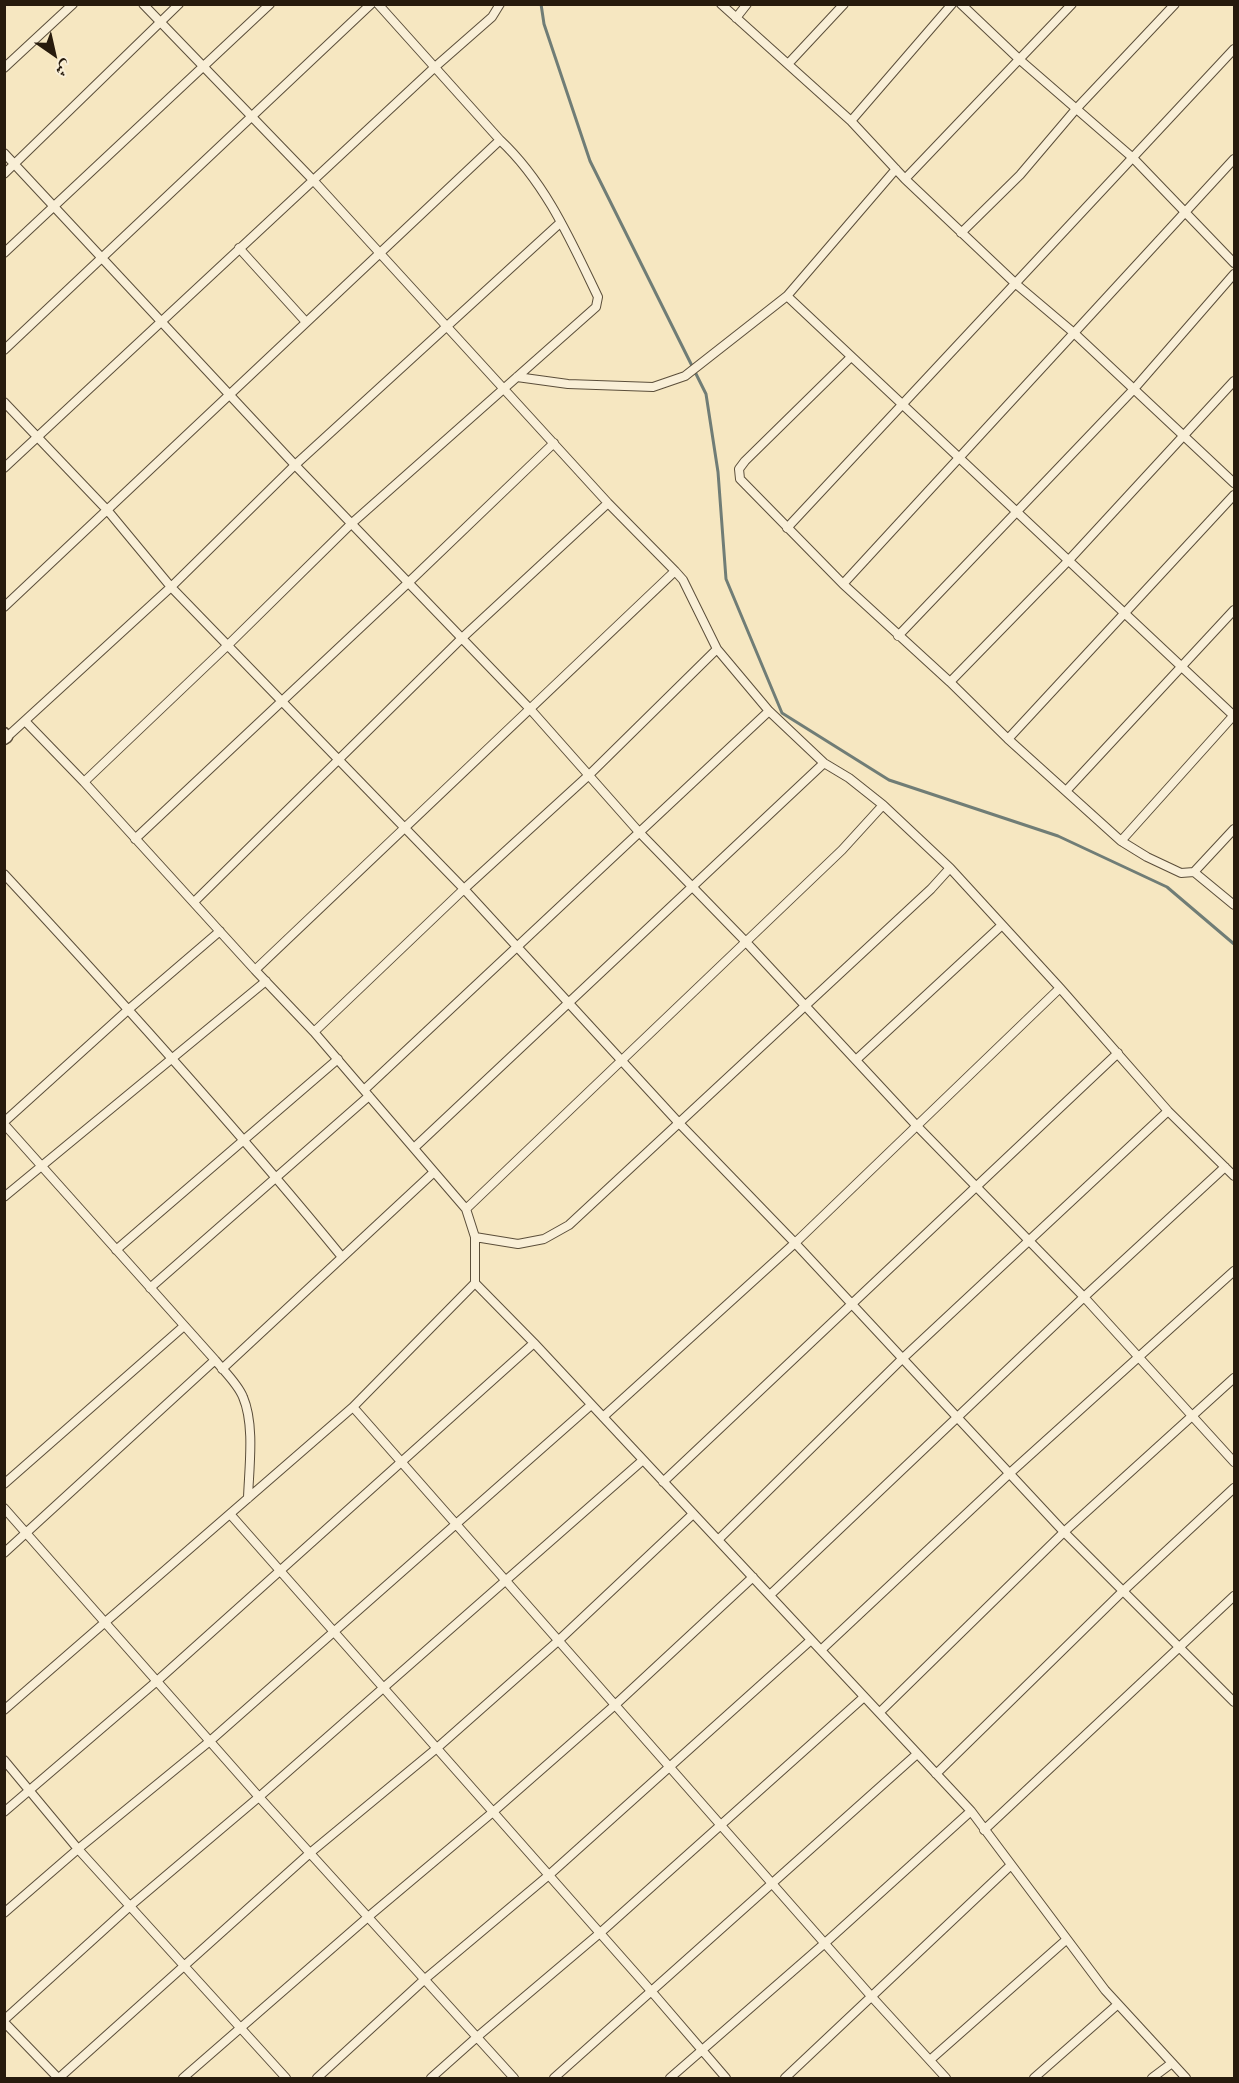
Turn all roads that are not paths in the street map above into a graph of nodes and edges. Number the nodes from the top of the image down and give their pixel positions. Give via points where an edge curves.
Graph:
1 (73, 4) edge
2 (143, 4) edge
3 (180, 4) edge
4 (270, 4) edge
5 (371, 4) edge
6 (378, 4) edge
7 (500, 4) edge
8 (721, 4) edge
9 (747, 4) edge
10 (844, 4) edge
11 (952, 4) edge
12 (961, 4) edge
13 (1072, 4) edge
14 (1175, 4) edge
15 (736, 18) junction
16 (160, 22) junction
17 (1234, 49) edge
18 (1020, 60) junction
19 (788, 64) junction
20 (435, 67) junction
21 (4, 68) edge
22 (203, 68) junction
23 (1076, 109) junction
24 (251, 118) junction
25 (851, 121) junction
26 (500, 140) junction
27 (4, 153) edge
28 (1133, 159) junction
29 (1234, 159) edge
30 (15, 164) junction
31 (896, 169) junction
32 (4, 174) edge
33 (905, 179) junction
34 (313, 180) junction
35 (55, 207) junction
36 (1186, 211) junction
37 (560, 223) junction
38 (961, 232) junction
39 (239, 248) junction
40 (379, 252) junction
41 (4, 254) edge
42 (102, 258) junction
43 (1234, 263) edge
44 (1234, 274) edge
45 (1016, 284) junction
46 (787, 297) junction
47 (161, 321) junction
48 (306, 322) junction
49 (447, 327) junction
50 (1074, 333) junction
51 (4, 350) edge
52 (851, 357) junction
53 (517, 377) junction
54 (1234, 381) edge
55 (504, 388) junction
56 (1134, 389) junction
57 (228, 395) junction
58 (4, 402) edge
59 (901, 404) junction
60 (1185, 435) junction
61 (38, 437) junction
62 (554, 443) junction
63 (959, 458) junction
64 (295, 465) junction
65 (4, 468) edge
66 (1234, 483) edge
67 (1234, 495) edge
68 (608, 503) junction
69 (108, 511) junction
70 (1016, 512) junction
71 (351, 524) junction
72 (786, 528) junction
73 (1069, 560) junction
74 (675, 571) junction
75 (409, 582) junction
76 (843, 584) junction
77 (171, 587) junction
78 (4, 608) edge
79 (1234, 610) edge
80 (1124, 613) junction
81 (898, 636) junction
82 (462, 638) junction
83 (228, 645) junction
84 (717, 649) junction
85 (1182, 667) junction
86 (950, 682) junction
87 (283, 701) junction
88 (531, 710) junction
89 (769, 711) junction
90 (1234, 715) edge
91 (25, 721) junction
92 (6, 736) edge
93 (1008, 739) junction
94 (340, 760) junction
95 (824, 763) junction
96 (589, 775) junction
97 (84, 782) junction
98 (1066, 791) junction
99 (883, 805) junction
100 (405, 826) junction
101 (1234, 829) edge
102 (639, 832) junction
103 (135, 839) junction
104 (1121, 841) junction
105 (950, 868) junction
106 (1194, 872) junction
107 (4, 874) edge
108 (692, 886) junction
109 (464, 889) junction
110 (194, 902) junction
111 (1234, 905) edge
112 (1002, 925) junction
113 (220, 931) junction
114 (746, 942) junction
115 (517, 946) junction
116 (255, 970) junction
117 (266, 981) junction
118 (1060, 988) junction
119 (569, 1005) junction
120 (804, 1005) junction
121 (129, 1010) junction
122 (314, 1032) junction
123 (1118, 1053) junction
124 (173, 1058) junction
125 (338, 1059) junction
126 (857, 1059) junction
127 (621, 1061) junction
128 (367, 1093) junction
129 (1168, 1112) junction
130 (678, 1122) junction
131 (4, 1123) edge
132 (916, 1125) junction
133 (244, 1140) junction
134 (414, 1148) junction
135 (40, 1166) junction
136 (1225, 1167) junction
137 (434, 1172) junction
138 (1234, 1176) edge
139 (277, 1177) junction
140 (976, 1188) junction
141 (4, 1197) edge
142 (466, 1209) junction
143 (475, 1237) junction
144 (1029, 1241) junction
145 (795, 1243) junction
146 (116, 1250) junction
147 (342, 1257) junction
148 (1234, 1271) edge
149 (475, 1283) junction
150 (150, 1288) junction
151 (1084, 1297) junction
152 (852, 1305) junction
153 (184, 1326) junction
154 (534, 1343) junction
155 (902, 1359) junction
156 (1139, 1359) junction
157 (215, 1360) junction
158 (222, 1369) junction
159 (1234, 1378) edge
160 (591, 1405) junction
161 (353, 1407) junction
162 (1193, 1416) junction
163 (603, 1418) junction
164 (958, 1418) junction
165 (643, 1460) junction
166 (1234, 1462) edge
167 (402, 1463) junction
168 (1010, 1473) junction
169 (663, 1482) junction
170 (4, 1484) edge
171 (1234, 1488) edge
172 (248, 1498) junction
173 (4, 1508) edge
174 (230, 1514) junction
175 (693, 1514) junction
176 (456, 1525) junction
177 (1064, 1532) junction
178 (27, 1533) junction
179 (718, 1540) junction
180 (4, 1553) edge
181 (280, 1571) junction
182 (753, 1577) junction
183 (505, 1580) junction
184 (1122, 1592) junction
185 (770, 1595) junction
186 (1234, 1596) edge
187 (105, 1623) junction
188 (334, 1632) junction
189 (811, 1640) junction
190 (558, 1641) junction
191 (1178, 1647) junction
192 (821, 1650) junction
193 (157, 1681) junction
194 (383, 1688) junction
195 (864, 1697) junction
196 (1234, 1702) edge
197 (615, 1705) junction
198 (4, 1710) edge
199 (880, 1713) junction
200 (210, 1741) junction
201 (437, 1748) junction
202 (917, 1754) junction
203 (4, 1760) edge
204 (670, 1767) junction
205 (936, 1774) junction
206 (30, 1790) junction
207 (259, 1797) junction
208 (971, 1811) junction
209 (4, 1812) edge
210 (493, 1812) junction
211 (721, 1826) junction
212 (984, 1830) junction
213 (78, 1849) junction
214 (310, 1853) junction
215 (1011, 1866) junction
216 (549, 1875) junction
217 (773, 1884) junction
218 (130, 1906) junction
219 (4, 1913) edge
220 (368, 1917) junction
221 (600, 1933) junction
222 (1066, 1940) junction
223 (825, 1943) junction
224 (184, 1965) junction
225 (425, 1979) junction
226 (652, 1992) junction
227 (871, 1996) junction
228 (1117, 2005) junction
229 (4, 2021) edge
230 (241, 2029) junction
231 (477, 2037) junction
232 (701, 2051) junction
233 (930, 2060) junction
234 (1172, 2063) junction
235 (58, 2079) edge
236 (183, 2079) edge
237 (286, 2079) edge
238 (317, 2079) edge
239 (431, 2079) edge
240 (514, 2079) edge
241 (554, 2079) edge
242 (670, 2079) edge
243 (726, 2079) edge
244 (785, 2079) edge
245 (946, 2079) edge
246 (1034, 2079) edge
247 (1152, 2079) edge
248 (1186, 2079) edge

1 - 21 street
2 - 16 street
3 - 16 street
4 - 22 street
5 - 24 street
6 - 20 street
7 - 20 street via 492,17
8 - 15 street
9 - 15 street
10 - 19 street
11 - 25 street
12 - 18 street
13 - 18 street
14 - 23 street
15 - 19 street
16 - 22 street
16 - 30 street
17 - 28 street
18 - 23 street
18 - 33 street
19 - 25 street
20 - 26 street
20 - 34 street
22 - 24 street
22 - 35 street
23 - 28 street
23 - 38 street via 1020,175
24 - 34 street
24 - 42 street
25 - 31 street
26 - 37 street via 533,176
26 - 40 street
27 - 30 street
28 - 36 street
28 - 45 street
29 - 36 street
30 - 32 street
30 - 35 street
31 - 33 street
31 - 46 street
33 - 38 street
34 - 39 street
34 - 40 street
35 - 41 street
35 - 42 street
36 - 43 street
36 - 50 street
37 - 49 street
37 - 53 street via 598,297 596,307
38 - 45 street
39 - 47 street
39 - 48 street
40 - 48 street
40 - 49 street
42 - 47 street
42 - 51 street
44 - 56 street
45 - 50 street
45 - 59 street
46 - 52 street
46 - 53 street via 685,376 653,387 568,384
47 - 57 street
47 - 61 street
48 - 57 street
49 - 55 street
49 - 64 street
50 - 56 street
50 - 63 street
52 - 59 street
52 - 72 street via 739,469 740,479
53 - 55 street
54 - 60 street
55 - 62 street
55 - 71 street
56 - 60 street
56 - 70 street
57 - 64 street
57 - 69 street
58 - 61 street
59 - 63 street
59 - 72 street
60 - 66 street
60 - 73 street
61 - 65 street
61 - 69 street
62 - 68 street
62 - 75 street
63 - 70 street
63 - 76 street
64 - 71 street
64 - 77 street
67 - 80 street
68 - 74 street
68 - 82 street
69 - 77 street
69 - 78 street
70 - 73 street
70 - 81 street
71 - 75 street
71 - 83 street
72 - 76 street
73 - 80 street
73 - 86 street
74 - 84 street
74 - 88 street
75 - 82 street
75 - 87 street
76 - 81 street
77 - 83 street
77 - 91 street
79 - 85 street
80 - 85 street
80 - 93 street
81 - 86 street
82 - 88 street
82 - 94 street
83 - 87 street
83 - 97 street
84 - 89 street
84 - 96 street
85 - 90 street
85 - 98 street
86 - 93 street
87 - 94 street
87 - 103 street
88 - 96 street
88 - 100 street
89 - 95 street
89 - 102 street
90 - 104 street
91 - 92 street
91 - 97 street
93 - 98 street
94 - 100 street
94 - 110 street
95 - 99 street
95 - 108 street
96 - 102 street
96 - 109 street
97 - 103 street
98 - 104 street
99 - 105 street
99 - 114 street
100 - 109 street
100 - 116 street
101 - 106 street
102 - 108 street
102 - 115 street
103 - 110 street
104 - 106 street via 1181,873
105 - 112 street
105 - 120 street
106 - 111 street
107 - 121 street
108 - 114 street
108 - 119 street
109 - 115 street
109 - 122 street
110 - 113 street
112 - 118 street
112 - 126 street
113 - 116 street
113 - 121 street
114 - 120 street
114 - 127 street
115 - 119 street
115 - 128 street
116 - 117 street
117 - 122 street
117 - 124 street
118 - 123 street
118 - 132 street
119 - 127 street
119 - 134 street
120 - 126 street
120 - 130 street
121 - 124 street
121 - 131 street
122 - 125 street
123 - 129 street
123 - 140 street
124 - 133 street
124 - 135 street
125 - 128 street
125 - 133 street
126 - 132 street
127 - 130 street
127 - 142 street
128 - 134 street
128 - 139 street
129 - 136 street
129 - 144 street
130 - 143 street via 569,1225 544,1239 518,1244
130 - 145 street
131 - 135 street
132 - 140 street
132 - 145 street
133 - 139 street
133 - 146 street
134 - 137 street
135 - 141 street
135 - 146 street
136 - 138 street
136 - 151 street
137 - 142 street
137 - 147 street
139 - 147 street
139 - 150 street
140 - 144 street
140 - 152 street
142 - 143 street
143 - 149 street
144 - 151 street
144 - 155 street
145 - 152 street
145 - 163 street
146 - 150 street
147 - 158 street
148 - 156 street
149 - 154 street
149 - 161 street
150 - 153 street
151 - 156 street
151 - 164 street
152 - 155 street
152 - 169 street
153 - 157 street
153 - 170 street
154 - 160 street
154 - 167 street
155 - 164 street
155 - 179 street
156 - 162 street
156 - 168 street
157 - 158 street
157 - 178 street
158 - 172 street via 243,1395 248,1412
159 - 162 street
160 - 163 street
160 - 176 street
161 - 167 street
161 - 172 street
162 - 166 street
162 - 177 street
163 - 165 street
164 - 168 street
164 - 185 street
165 - 169 street
165 - 183 street
167 - 176 street
167 - 181 street
168 - 177 street
168 - 192 street
169 - 175 street
171 - 184 street
172 - 174 street
173 - 178 street
174 - 181 street
174 - 187 street
175 - 179 street
175 - 190 street
176 - 183 street
176 - 188 street
177 - 184 street
177 - 199 street
178 - 180 street
178 - 187 street
179 - 182 street
181 - 188 street
181 - 193 street
182 - 185 street
182 - 197 street
183 - 190 street
183 - 194 street
184 - 191 street
184 - 205 street
185 - 189 street
186 - 191 street
187 - 193 street
187 - 198 street
188 - 194 street
188 - 200 street
189 - 192 street
189 - 204 street
190 - 197 street
190 - 201 street
191 - 196 street
191 - 212 street
192 - 195 street
193 - 200 street
193 - 206 street
194 - 201 street
194 - 207 street
195 - 199 street
195 - 211 street
197 - 204 street
197 - 210 street
199 - 202 street
200 - 207 street
200 - 213 street
201 - 210 street
201 - 214 street
202 - 205 street
202 - 217 street
203 - 206 street
204 - 211 street
204 - 216 street
205 - 208 street
206 - 209 street
206 - 213 street
207 - 214 street
207 - 218 street
208 - 212 street
208 - 223 street
210 - 216 street
210 - 220 street
211 - 217 street
211 - 221 street
212 - 215 street
213 - 218 street
213 - 219 street
214 - 220 street
214 - 224 street
215 - 222 street
215 - 227 street
216 - 221 street
216 - 225 street
217 - 223 street
217 - 226 street
218 - 224 street
218 - 229 street
220 - 225 street
220 - 230 street
221 - 226 street
221 - 231 street
222 - 228 street
222 - 233 street
223 - 227 street
223 - 232 street
224 - 230 street
224 - 235 street
225 - 231 street
225 - 238 street
226 - 232 street
226 - 241 street
227 - 233 street
227 - 244 street
228 - 234 street
228 - 246 street
229 - 235 street
230 - 236 street
230 - 237 street
231 - 239 street
231 - 240 street
232 - 242 street
232 - 243 street
233 - 245 street
234 - 247 street
234 - 248 street

